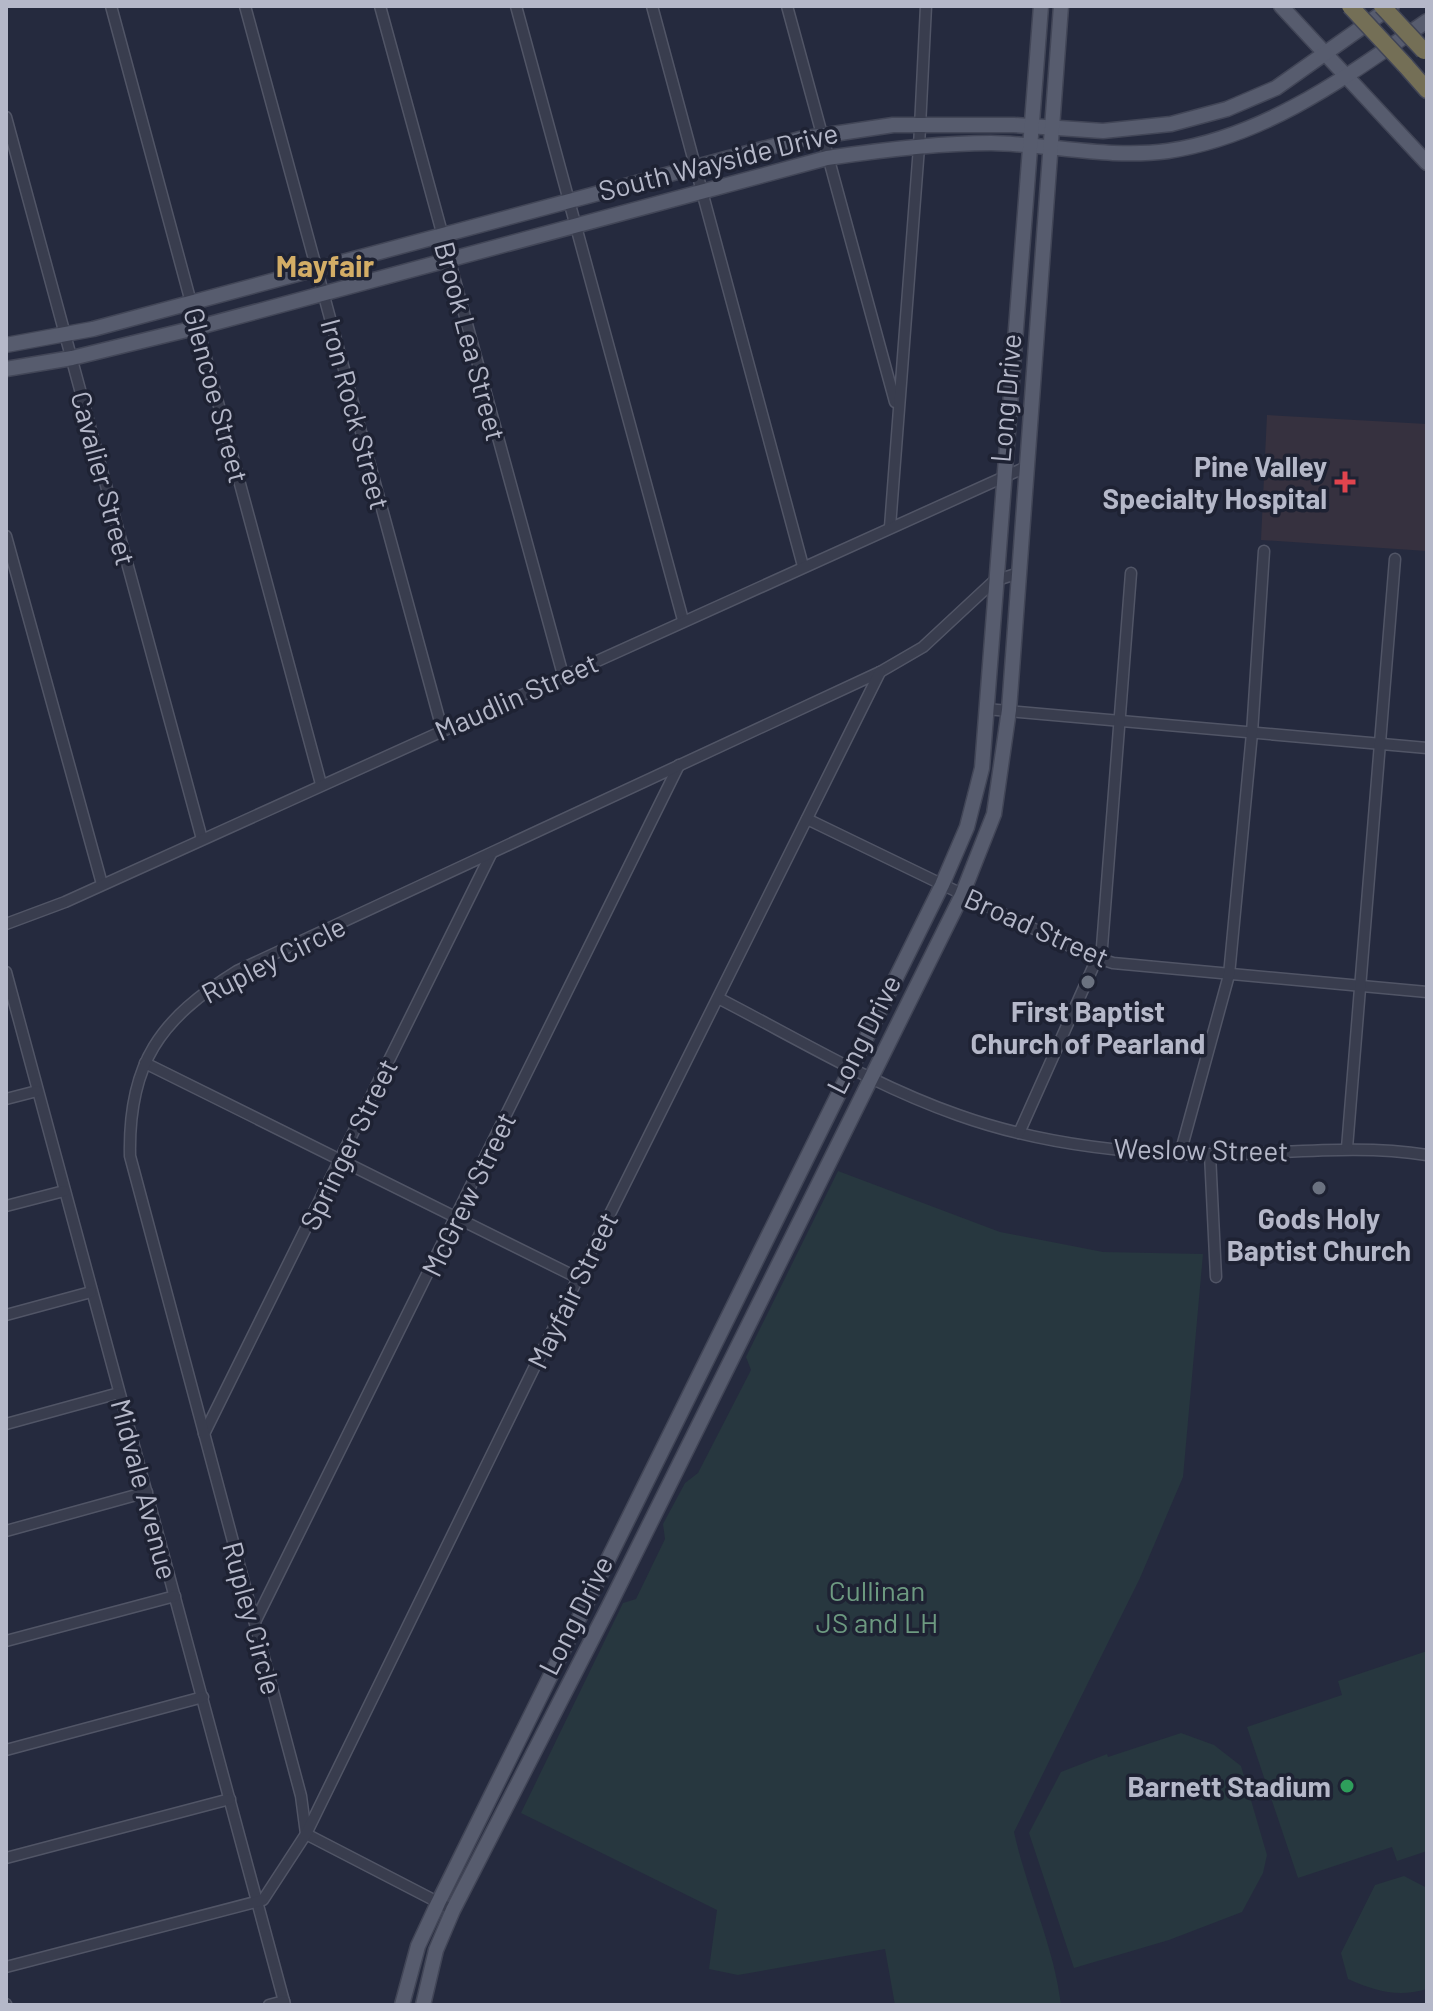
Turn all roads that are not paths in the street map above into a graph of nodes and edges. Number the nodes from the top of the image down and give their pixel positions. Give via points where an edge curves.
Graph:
1 (111, 6) edge
2 (245, 6) edge
3 (380, 6) edge
4 (516, 6) edge
5 (652, 6) edge
6 (787, 6) edge
7 (926, 6) edge
8 (1281, 6) edge
9 (1350, 6) edge
10 (1382, 6) edge
11 (1392, 6) edge
12 (1040, 12) edge
13 (1061, 12) edge
14 (1427, 21) edge
15 (1425, 53) edge
16 (1326, 55) junction
17 (1346, 77) junction
18 (1427, 90) edge
19 (1204, 116) junction
20 (6, 117) edge
21 (919, 125) junction
22 (1032, 127) junction
23 (1052, 128) junction
24 (822, 136) junction
25 (1205, 143) junction
26 (919, 147) junction
27 (1030, 147) junction
28 (1050, 148) junction
29 (827, 158) junction
30 (1427, 163) edge
31 (695, 165) junction
32 (701, 189) junction
33 (569, 199) junction
34 (575, 224) junction
35 (442, 234) junction
36 (1021, 252) junction
37 (1043, 256) junction
38 (449, 258) junction
39 (316, 269) junction
40 (323, 294) junction
41 (192, 302) junction
42 (199, 327) junction
43 (65, 336) junction
44 (6, 345) edge
45 (72, 358) junction
46 (1012, 362) junction
47 (1034, 365) junction
48 (6, 369) edge
49 (897, 411) junction
50 (1026, 467) junction
51 (1002, 477) junction
52 (890, 527) junction
53 (6, 536) edge
54 (1264, 551) dead end
55 (1395, 559) dead end
56 (803, 566) junction
57 (1019, 573) junction
58 (1131, 573) dead end
59 (994, 581) junction
60 (683, 620) junction
61 (880, 672) junction
62 (563, 675) junction
63 (986, 709) junction
64 (1009, 710) junction
65 (1122, 720) junction
66 (442, 729) junction
67 (1252, 733) junction
68 (1382, 744) junction
69 (1427, 748) edge
70 (679, 765) junction
71 (321, 784) junction
72 (807, 819) junction
73 (202, 839) junction
74 (491, 854) junction
75 (102, 884) junction
76 (942, 885) junction
77 (962, 895) junction
78 (6, 924) edge
79 (1099, 959) junction
80 (900, 968) junction
81 (6, 972) edge
82 (1229, 975) junction
83 (919, 980) junction
84 (1362, 987) junction
85 (8, 988) edge
86 (1427, 992) edge
87 (718, 998) junction
88 (145, 1063) junction
89 (852, 1067) junction
90 (871, 1076) junction
91 (37, 1091) junction
92 (6, 1099) edge
93 (1019, 1133) junction
94 (1347, 1148) junction
95 (1180, 1154) junction
96 (1210, 1154) junction
97 (1427, 1155) edge
98 (806, 1160) junction
99 (340, 1161) junction
100 (825, 1169) junction
101 (64, 1191) junction
102 (6, 1206) edge
103 (456, 1218) junction
104 (755, 1264) junction
105 (773, 1274) junction
106 (1216, 1277) dead end
107 (578, 1278) junction
108 (91, 1292) junction
109 (6, 1315) edge
110 (699, 1381) junction
111 (716, 1390) junction
112 (119, 1393) junction
113 (6, 1424) edge
114 (204, 1434) junction
115 (647, 1484) junction
116 (147, 1492) junction
117 (664, 1495) junction
118 (6, 1531) edge
119 (175, 1596) junction
120 (590, 1598) junction
121 (609, 1606) junction
122 (255, 1622) junction
123 (6, 1641) edge
124 (203, 1697) junction
125 (541, 1697) junction
126 (558, 1706) junction
127 (6, 1750) edge
128 (492, 1794) junction
129 (230, 1799) junction
130 (506, 1807) junction
131 (306, 1834) junction
132 (6, 1858) edge
133 (257, 1903) junction
134 (438, 1903) junction
135 (453, 1910) junction
136 (6, 1967) edge
137 (284, 2003) edge
138 (269, 2005) edge
139 (402, 2005) edge
140 (423, 2005) edge

1 - 41 street, Glencoe Street
2 - 39 street, Iron Rock Street
3 - 35 street, Brook Lea Street
4 - 33 street
5 - 31 street
6 - 24 street
7 - 21 street
8 - 16 main road
9 - 18 highway, bridge
10 - 15 highway, bridge
11 - 16 main road, South Wayside Drive
12 - 13 main road
12 - 22 main road, Long Drive
13 - 23 main road, Long Drive
14 - 17 main road, South Wayside Drive
16 - 17 main road
16 - 19 main road, South Wayside Drive via 1254,99
17 - 25 main road, South Wayside Drive via 1261,126
17 - 30 main road
19 - 23 main road, South Wayside Drive via 1136,130
19 - 25 main road
20 - 43 street, Cavalier Street
21 - 22 main road, South Wayside Drive
21 - 24 main road, South Wayside Drive
21 - 26 street
22 - 23 main road, South Wayside Drive
22 - 27 main road, Long Drive
23 - 28 main road, Long Drive
24 - 29 street
24 - 31 main road, South Wayside Drive
25 - 28 main road, South Wayside Drive via 1134,153
26 - 27 main road, South Wayside Drive
26 - 29 main road, South Wayside Drive
26 - 49 street
27 - 28 main road, South Wayside Drive
27 - 36 main road, Long Drive
28 - 37 main road, Long Drive
29 - 32 main road, South Wayside Drive
29 - 49 street
31 - 32 street
31 - 33 main road, South Wayside Drive
32 - 34 main road, South Wayside Drive
32 - 56 street
33 - 34 street
33 - 35 main road, South Wayside Drive
34 - 38 main road, South Wayside Drive
34 - 60 street
35 - 38 street, Brook Lea Street
35 - 39 main road, South Wayside Drive
36 - 37 main road
36 - 46 main road, Long Drive
37 - 47 main road, Long Drive
38 - 40 main road, South Wayside Drive
38 - 62 street, Brook Lea Street
39 - 40 street, Iron Rock Street
39 - 41 main road, South Wayside Drive
40 - 42 main road, South Wayside Drive
40 - 66 street, Iron Rock Street
41 - 42 street, Glencoe Street
41 - 43 main road, South Wayside Drive
42 - 45 main road, South Wayside Drive
42 - 71 street, Glencoe Street
43 - 44 main road, South Wayside Drive
43 - 45 street, Cavalier Street
45 - 48 main road, South Wayside Drive
45 - 73 street, Cavalier Street
46 - 47 main road
46 - 51 main road, Long Drive
47 - 50 main road, Long Drive
49 - 52 street
50 - 51 street, Maudlin Street
50 - 57 main road, Long Drive
51 - 52 street, Maudlin Street
51 - 59 main road, Long Drive
52 - 56 street, Maudlin Street
53 - 75 street
54 - 67 street
55 - 68 street
56 - 60 street, Maudlin Street
57 - 59 street, Rupley Circle
57 - 64 main road, Long Drive
58 - 65 street
59 - 61 street, Rupley Circle via 923,647
59 - 63 main road, Long Drive
60 - 62 street, Maudlin Street
61 - 70 street, Rupley Circle
61 - 72 street, Mayfair Street
62 - 66 street, Maudlin Street
63 - 64 street
63 - 76 main road, Long Drive via 982,768 967,827
64 - 65 street
64 - 77 main road, Long Drive via 994,814
65 - 67 street
65 - 79 street
66 - 71 street, Maudlin Street
67 - 68 street
67 - 82 street
68 - 69 street
68 - 84 street
70 - 74 street, Rupley Circle
70 - 103 street, McGrew Street
71 - 73 street, Maudlin Street
72 - 76 street, Broad Street
72 - 87 street, Mayfair Street
73 - 75 street, Maudlin Street
74 - 88 street, Rupley Circle via 226,978 195,997 165,1027
74 - 99 street, Springer Street
75 - 78 street, Maudlin Street
76 - 77 street, Broad Street
76 - 80 main road, Long Drive
77 - 79 street, Broad Street
77 - 83 main road, Long Drive
79 - 82 street, Broad Street
79 - 93 street
80 - 83 main road
80 - 89 main road, Long Drive
81 - 85 street, Midvale Avenue
82 - 84 street, Broad Street
82 - 95 street
83 - 90 main road, Long Drive
84 - 86 street, Broad Street
84 - 94 street
85 - 91 street, Midvale Avenue
87 - 89 street, Weslow Street
87 - 107 street, Mayfair Street
88 - 99 street
88 - 114 street, Rupley Circle via 129,1113 130,1156
89 - 90 street, Weslow Street
89 - 98 main road, Long Drive
90 - 93 street, Weslow Street via 957,1115
90 - 100 main road, Long Drive
91 - 92 street
91 - 101 street, Midvale Avenue
93 - 95 street, Weslow Street via 1110,1150
94 - 96 street, Weslow Street
94 - 97 street, Weslow Street
95 - 96 street, Weslow Street
96 - 106 street
98 - 100 main road
98 - 104 main road, Long Drive
99 - 103 street
99 - 114 street, Springer Street
100 - 105 main road, Long Drive
101 - 102 street
101 - 108 street, Midvale Avenue
103 - 107 street
103 - 122 street, McGrew Street
104 - 105 main road
104 - 110 main road, Long Drive
105 - 111 main road, Long Drive
107 - 131 street, Mayfair Street
108 - 109 street
108 - 112 street, Midvale Avenue
110 - 111 main road
110 - 115 main road, Long Drive
111 - 117 main road, Long Drive
112 - 113 street
112 - 116 street, Midvale Avenue
114 - 122 street, Rupley Circle
115 - 117 main road
115 - 120 main road, Long Drive
116 - 118 street
116 - 119 street, Midvale Avenue
117 - 121 main road, Long Drive
119 - 123 street
119 - 124 street, Midvale Avenue
120 - 121 main road
120 - 125 main road, Long Drive
121 - 126 main road, Long Drive
122 - 131 street, Rupley Circle via 301,1796
124 - 127 street
124 - 129 street, Midvale Avenue
125 - 126 main road
125 - 128 main road, Long Drive
126 - 130 main road, Long Drive
128 - 130 main road
128 - 134 main road, Long Drive
129 - 132 street
129 - 133 street, Midvale Avenue
130 - 135 main road, Long Drive
131 - 133 street, Mayfair Street
131 - 134 street
133 - 136 street
133 - 137 street, Midvale Avenue
134 - 135 street
134 - 139 main road, Long Drive via 418,1946
135 - 140 main road, Long Drive via 436,1950
137 - 138 street

